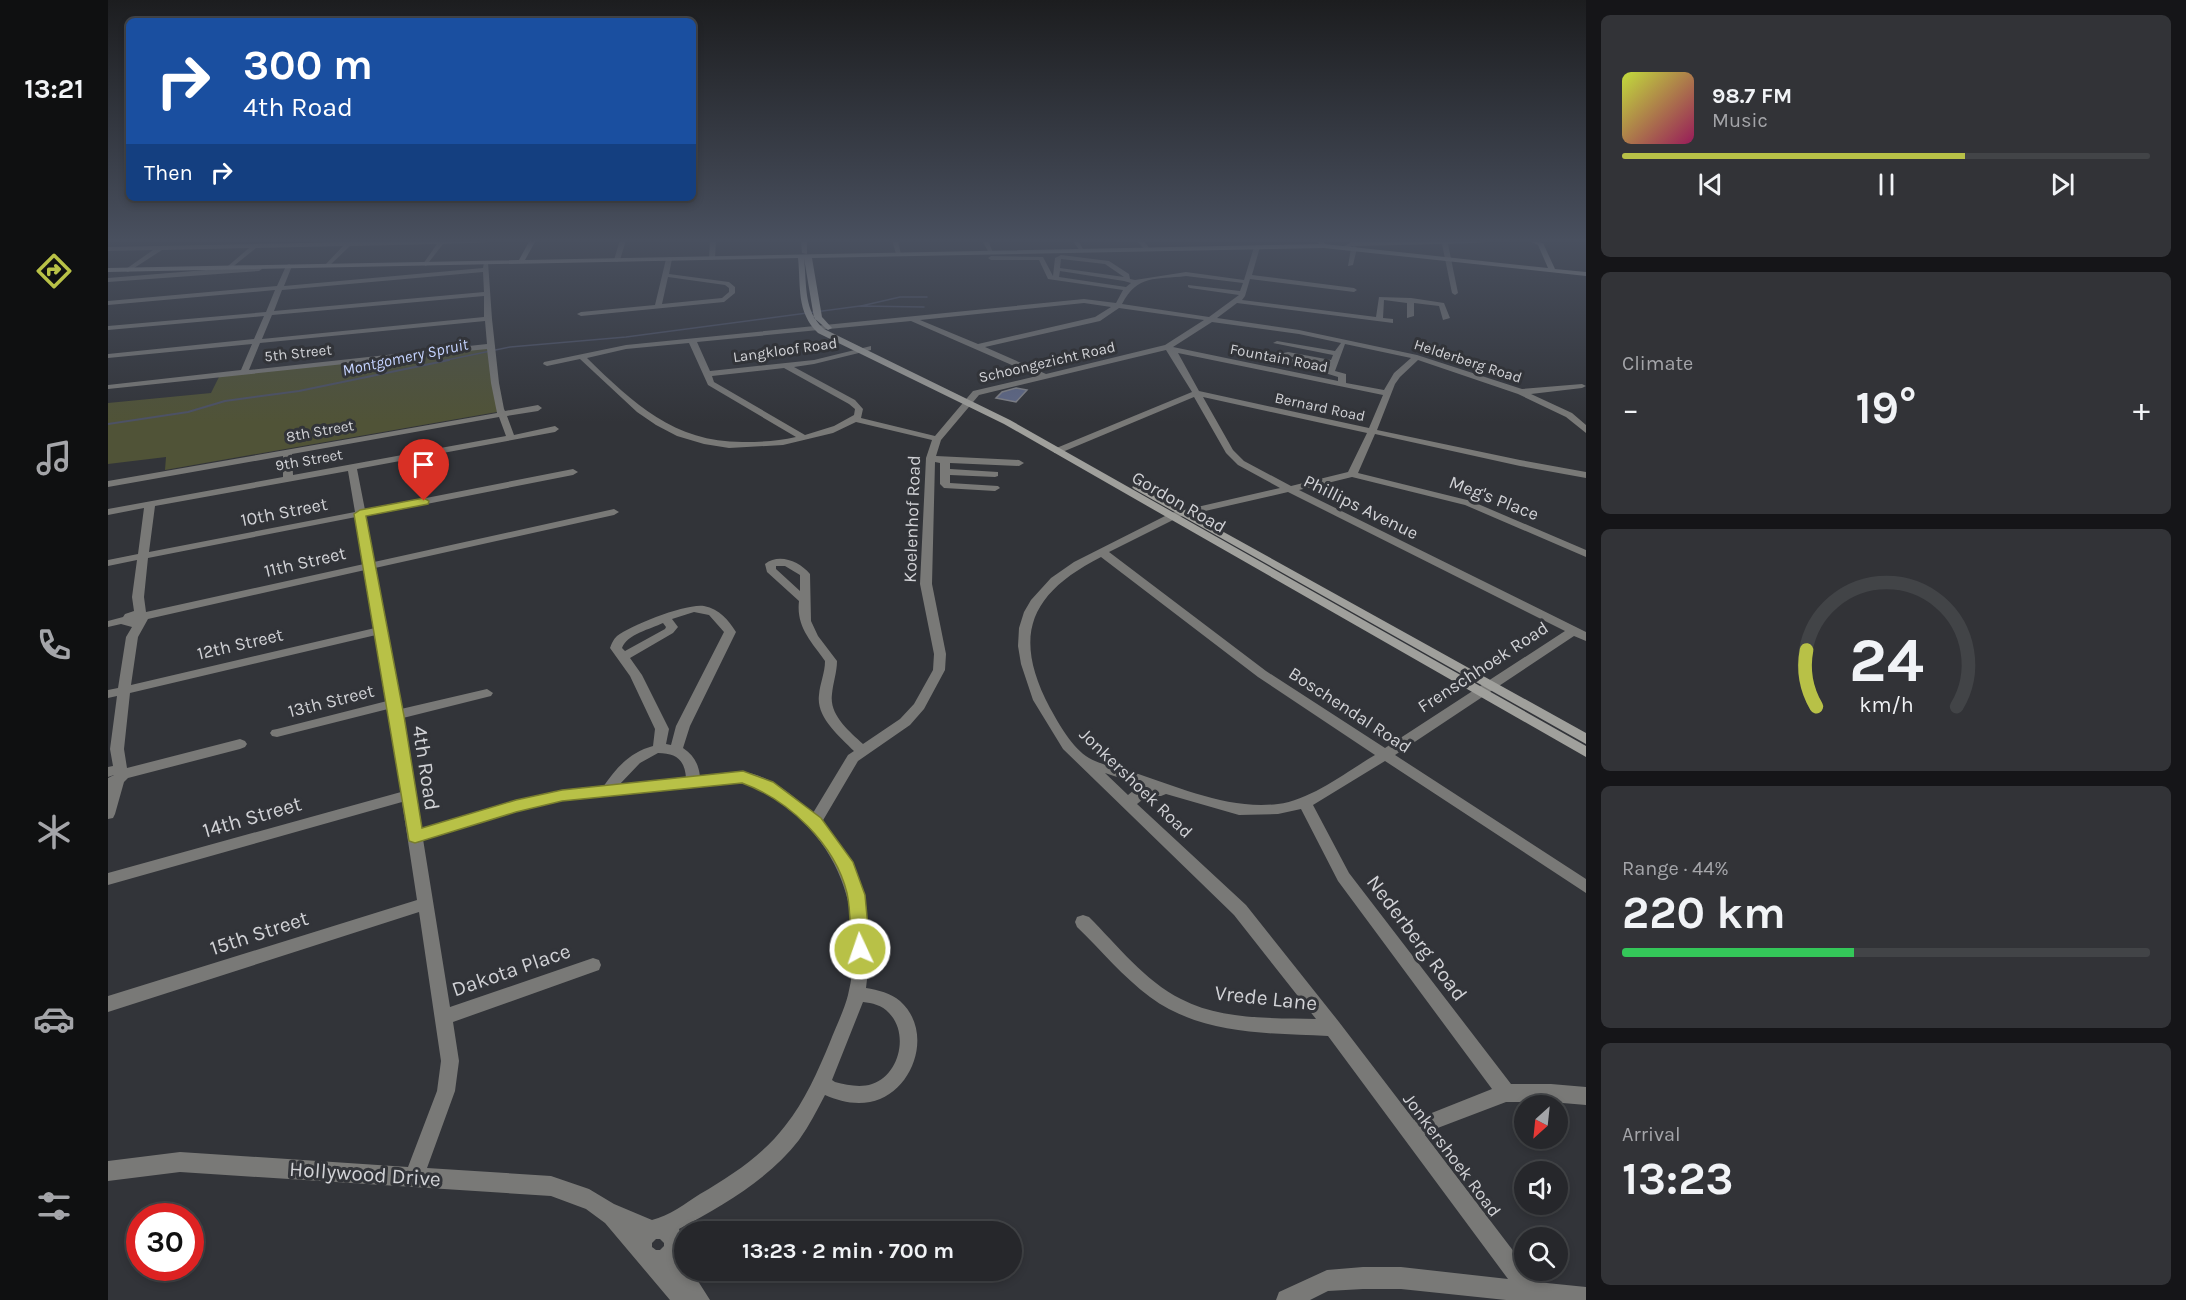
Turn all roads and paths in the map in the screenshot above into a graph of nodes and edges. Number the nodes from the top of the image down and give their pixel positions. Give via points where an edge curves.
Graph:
1 (1411, 300) edge
2 (135, 301) edge
3 (274, 301) edge
4 (411, 301) edge
5 (487, 301) edge
6 (659, 301) edge
7 (717, 301) edge
8 (810, 301) edge
9 (1121, 301) edge
10 (1238, 301) joint
11 (1380, 301) edge
12 (1416, 301) edge
13 (108, 303) edge
14 (658, 306) junction
15 (1118, 306) junction
16 (269, 313) junction
17 (581, 314) dead end
18 (1410, 316) dead end
19 (911, 318) junction
20 (1446, 318) dead end
21 (488, 319) junction
22 (1379, 319) junction
23 (1212, 320) junction
24 (1390, 321) dead end
25 (821, 327) junction
26 (108, 328) edge
27 (692, 340) junction
28 (257, 342) junction
29 (1277, 343) dead end
30 (977, 346) junction
31 (492, 349) junction
32 (864, 349) junction
33 (1170, 349) junction
34 (108, 356) edge
35 (582, 357) junction
36 (1417, 357) junction
37 (548, 364) dead end
38 (785, 365) junction
39 (1332, 367) junction
40 (244, 373) junction
41 (705, 374) junction
42 (1044, 376) junction
43 (1342, 384) junction
44 (1582, 386) dead end
45 (108, 387) edge
46 (1521, 392) junction
47 (1196, 393) junction
48 (1386, 393) junction
49 (968, 399) junction
50 (538, 408) dead end
51 (502, 414) junction
52 (855, 419) junction
53 (1581, 421) edge
54 (555, 429) dead end
55 (1586, 430) edge
56 (1372, 432) junction
57 (510, 435) junction
58 (804, 438) junction
59 (937, 438) junction
60 (1062, 450) junction
61 (287, 453) junction
62 (930, 459) junction
63 (944, 460) junction
64 (1019, 463) dead end
65 (352, 467) junction
66 (573, 472) dead end
67 (945, 472) junction
68 (995, 474) dead end
69 (1352, 474) junction
70 (1586, 475) edge
71 (288, 479) junction
72 (108, 484) edge
73 (995, 488) dead end
74 (1288, 488) junction
75 (150, 504) junction
76 (108, 512) edge
77 (614, 512) dead end
78 (360, 514) junction
79 (1178, 514) junction
80 (1102, 552) junction
81 (1586, 554) edge
82 (143, 556) junction
83 (108, 563) edge
84 (370, 566) junction
85 (803, 599) dead end
86 (134, 618) junction
87 (108, 624) edge
88 (380, 630) junction
89 (1573, 631) junction
90 (1586, 637) edge
91 (1484, 689) junction
92 (124, 690) junction
93 (487, 693) dead end
94 (108, 694) edge
95 (395, 709) junction
96 (277, 733) dead end
97 (1586, 739) edge
98 (240, 744) dead end
99 (659, 749) junction
100 (676, 750) junction
101 (861, 750) junction
102 (1586, 752) edge
103 (1385, 755) junction
104 (1082, 761) junction
105 (114, 774) edge
106 (693, 781) junction
107 (608, 790) junction
108 (1180, 793) junction
109 (408, 795) junction
110 (1305, 803) junction
111 (1130, 804) junction
112 (109, 805) edge
113 (815, 822) junction
114 (415, 836) junction
115 (108, 879) edge
116 (1586, 887) edge
117 (424, 904) junction
118 (1083, 922) dead end
119 (593, 965) dead end
120 (856, 994) junction
121 (108, 1004) edge
122 (444, 1017) junction
123 (1334, 1028) junction
124 (822, 1085) junction
125 (1506, 1093) junction
126 (1586, 1096) edge
127 (1411, 1132) junction
128 (110, 1172) edge
129 (414, 1177) junction
130 (610, 1213) junction
131 (664, 1237) junction
132 (646, 1255) junction
133 (1531, 1292) junction
134 (1586, 1298) edge
135 (684, 1300) edge
136 (699, 1300) edge
137 (1287, 1300) edge

1 - 18 street
2 - 13 street
3 - 16 street
4 - 16 street
5 - 21 street
6 - 14 street
7 - 14 street
8 - 25 main road, Gordon Road via 811,313
9 - 15 street
10 - 22 street
10 - 23 street, Schoongezicht Road
11 - 22 street
12 - 20 street via 1443,304
14 - 17 street
15 - 19 street, Helderberg Road via 1068,302
15 - 23 street, Helderberg Road
15 - 30 street via 1086,322
16 - 26 street
16 - 28 street
19 - 25 street, Helderberg Road
19 - 30 street
21 - 28 street
21 - 31 street
22 - 24 street
23 - 33 street, Schoongezicht Road
23 - 36 street, Helderberg Road via 1315,334
25 - 27 street, Helderberg Road
25 - 32 main road, Gordon Road
27 - 35 street, Helderberg Road via 626,347
27 - 41 street
28 - 34 street
28 - 40 street
29 - 39 street via 1338,354 1342,345
30 - 42 street
31 - 40 street, 5th Street
31 - 51 street
32 - 38 street, Langkloof Road via 826,360
32 - 49 main road, Gordon Road
33 - 42 street, Schoongezicht Road
33 - 43 street, Fountain Road
33 - 47 street, Phillips Avenue
35 - 37 street, Helderberg Road
35 - 58 street via 622,398 680,435 731,446
36 - 46 street, Helderberg Road
36 - 48 street via 1396,375
38 - 41 street, Langkloof Road
38 - 52 street via 852,402 859,409
39 - 39 street via 1288,354 1274,356
39 - 43 street via 1343,376
40 - 45 street, 5th Street
41 - 58 street via 714,385
42 - 49 street, Schoongezicht Road via 978,392
43 - 48 street, Fountain Road
44 - 46 street
46 - 53 street, Helderberg Road
47 - 56 street, Bernard Road
47 - 60 street
47 - 74 street, Phillips Avenue via 1237,460
48 - 56 street
49 - 59 street, Koelenhof Road
49 - 60 main road, Gordon Road
50 - 51 street, 8th Street
51 - 57 street
51 - 61 street, 8th Street
52 - 58 street
52 - 59 street
53 - 55 street, Helderberg Road
54 - 57 street, 9th Street
56 - 69 street
56 - 70 street, Bernard Road
57 - 65 street, 9th Street
59 - 62 street, Koelenhof Road
60 - 79 main road, Gordon Road
61 - 71 street
61 - 72 street, 8th Street
62 - 63 street
62 - 101 street, Koelenhof Road via 926,584 940,654 939,670 905,722
63 - 64 street
63 - 67 street
65 - 71 street, 9th Street
65 - 78 street, 4th Road
66 - 78 street, 10th Street
67 - 68 street
67 - 73 street via 947,486
69 - 74 street, Jonkershoek Road
69 - 81 street, Meg's Place via 1468,503
71 - 75 street, 9th Street
74 - 79 street, Jonkershoek Road
74 - 89 street, Phillips Avenue
75 - 76 street, 9th Street
75 - 82 street
77 - 84 street, 11th Street
78 - 82 street, 10th Street
78 - 84 street, 4th Road
79 - 80 street, Jonkershoek Road
79 - 91 main road, Gordon Road
80 - 103 street, Boschendal Road via 1262,674
80 - 104 street, Jonkershoek Road via 1045,591 1025,626 1026,660 1040,701 1054,729
82 - 83 street, 10th Street
82 - 86 street
84 - 86 street, 11th Street
84 - 88 street, 4th Road
85 - 101 street via 807,628 831,661 826,710
86 - 87 street, 11th Street
86 - 92 street
88 - 92 street, 12th Street
88 - 95 street, 4th Road
89 - 90 street, Phillips Avenue
89 - 91 street, Frenschhoek Road
91 - 97 main road, Gordon Road
91 - 102 main road, Gordon Road
91 - 103 street, Frenschhoek Road
92 - 94 street, 12th Street
92 - 105 street
93 - 95 street, 13th Street
95 - 96 street, 13th Street
95 - 109 street, 4th Road
98 - 105 street
99 - 100 street
99 - 100 street via 662,729 636,675 616,648 621,638 690,607 699,607 720,619 730,632 683,726
99 - 107 street via 630,764
100 - 106 street via 692,765
101 - 113 street, Koelenhof Road
103 - 110 street, Frenschhoek Road
103 - 116 street, Boschendal Road
104 - 108 street, Frenschhoek Road
104 - 111 street, Jonkershoek Road
105 - 112 street
106 - 107 street
106 - 113 street via 743,777 755,780
107 - 114 street via 516,806
108 - 110 street, Frenschhoek Road via 1239,810 1278,809
108 - 111 street via 1148,790 1138,793
109 - 114 street, 4th Road
109 - 115 street, 14th Street
110 - 125 street, Nederberg Road via 1343,877
111 - 123 street, Jonkershoek Road via 1240,910
113 - 120 street via 847,867 856,895 860,949
114 - 117 street, 4th Road
117 - 121 street, 15th Street
117 - 122 street, 4th Road
118 - 123 street, Vrede Lane via 1156,993 1174,1004 1248,1024
119 - 122 street, Dakota Place
120 - 124 street
120 - 124 street via 882,999 904,1017 909,1047 906,1058 894,1080 878,1092 846,1095
122 - 129 street, 4th Road via 449,1076
123 - 127 street, Jonkershoek Road
124 - 131 street via 791,1134 768,1157
125 - 126 street
125 - 127 street
127 - 133 street, Jonkershoek Road
128 - 129 street, Hollywood Drive via 180,1162
129 - 130 street, Hollywood Drive via 551,1186 593,1200
130 - 131 street, Hollywood Drive
130 - 132 street, Hollywood Drive
131 - 132 street via 645,1235
131 - 132 street via 663,1259
131 - 136 street via 677,1269
132 - 135 street, Hollywood Drive
133 - 134 street
133 - 137 street via 1401,1278 1363,1278 1327,1281

